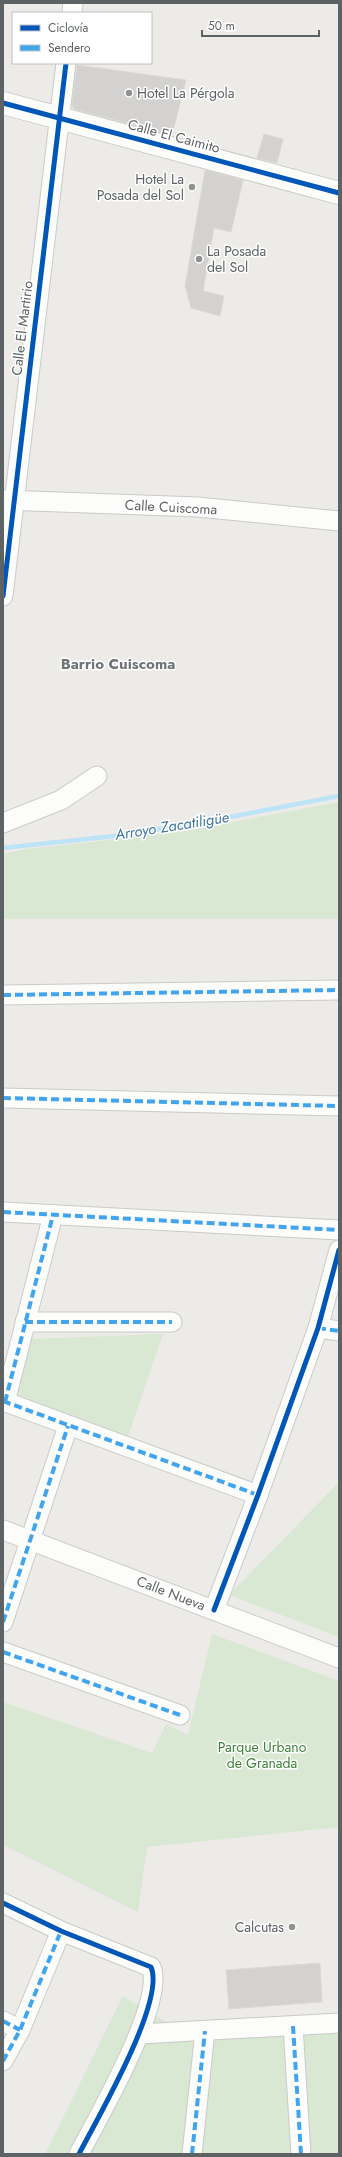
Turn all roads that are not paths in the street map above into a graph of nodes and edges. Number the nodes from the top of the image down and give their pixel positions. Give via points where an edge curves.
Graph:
1 (66, 64) edge
2 (3, 102) edge
3 (59, 118) junction
4 (339, 193) edge
5 (8, 500) edge
6 (339, 521) edge
7 (5, 564) edge
8 (3, 596) edge
9 (97, 776) dead end
10 (3, 823) edge
11 (339, 990) edge
12 (3, 995) edge
13 (3, 1098) edge
14 (339, 1106) edge
15 (3, 1212) edge
16 (53, 1215) junction
17 (339, 1230) edge
18 (339, 1250) edge
19 (25, 1322) junction
20 (172, 1322) dead end
21 (318, 1328) junction
22 (339, 1331) edge
23 (4, 1401) edge
24 (68, 1426) junction
25 (258, 1495) junction
26 (3, 1530) edge
27 (31, 1539) junction
28 (214, 1610) junction
29 (3, 1622) edge
30 (3, 1652) edge
31 (339, 1658) edge
32 (180, 1714) dead end
33 (3, 1903) edge
34 (61, 1931) junction
35 (3, 2021) edge
36 (339, 2023) edge
37 (293, 2026) junction
38 (20, 2030) junction
39 (206, 2031) junction
40 (140, 2034) junction
41 (3, 2061) edge
42 (79, 2154) edge
43 (192, 2154) edge
44 (301, 2154) edge

1 - 3 street, Calle El Martirio
2 - 3 street, Calle El Caimito
3 - 4 street, Calle El Caimito
3 - 5 street, Calle El Martirio
5 - 6 street, Calle Cuiscoma via 198,507
5 - 7 street, Calle El Martirio
7 - 8 street, Calle El Martirio
9 - 10 street via 61,800
11 - 12 street
13 - 14 street
15 - 16 street
16 - 17 street
16 - 19 street
18 - 21 street
19 - 20 street
19 - 23 street
21 - 22 street
21 - 25 street
23 - 24 street
24 - 25 street
24 - 27 street
25 - 28 street
26 - 27 street, Calle Nueva
27 - 28 street, Calle Nueva
27 - 29 street
28 - 31 street, Calle Nueva
30 - 32 street
33 - 34 street
34 - 38 street
34 - 40 street via 151,1967 154,1974 152,1990
35 - 38 street
36 - 37 street
37 - 39 street
37 - 44 street
38 - 41 street
39 - 40 street
39 - 43 street
40 - 42 street

